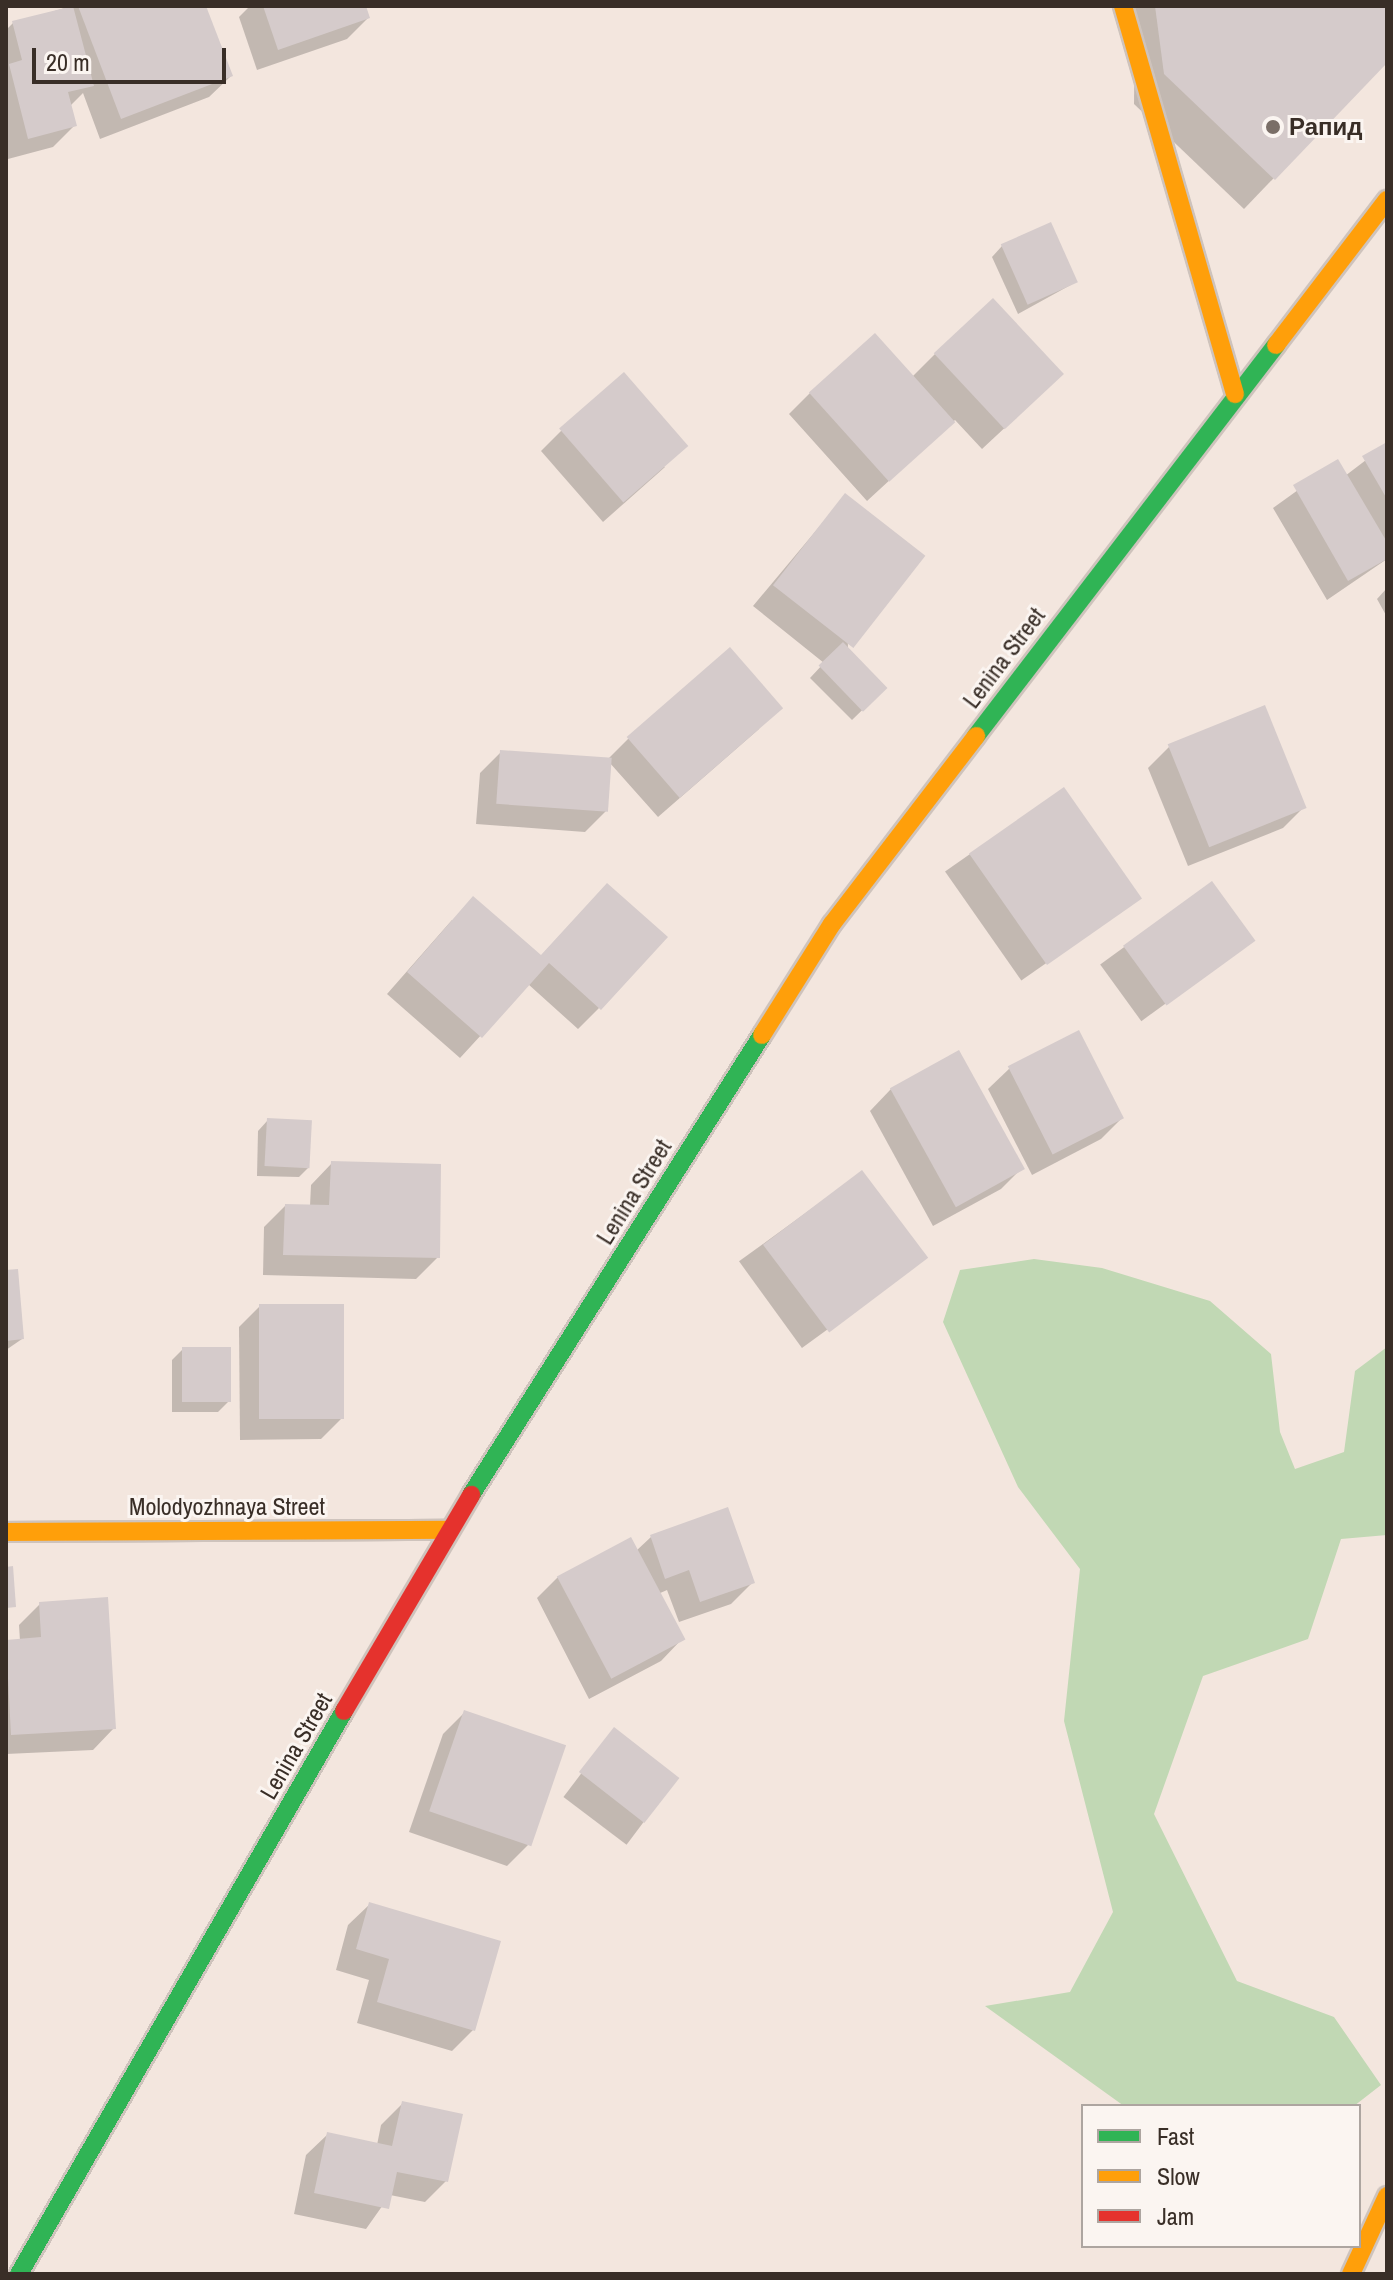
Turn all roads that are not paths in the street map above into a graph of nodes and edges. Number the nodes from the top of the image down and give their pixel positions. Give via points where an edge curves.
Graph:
1 (1123, 6) edge
2 (1387, 200) edge
3 (1235, 394) junction
4 (449, 1530) junction
5 (6, 1532) edge
6 (1387, 2196) edge
7 (19, 2274) edge
8 (1351, 2274) edge

1 - 3 main road
2 - 3 main road, Lenina Street
3 - 4 main road, Lenina Street via 832,924
4 - 5 main road, Molodyozhnaya Street
4 - 7 main road, Lenina Street
6 - 8 main road

